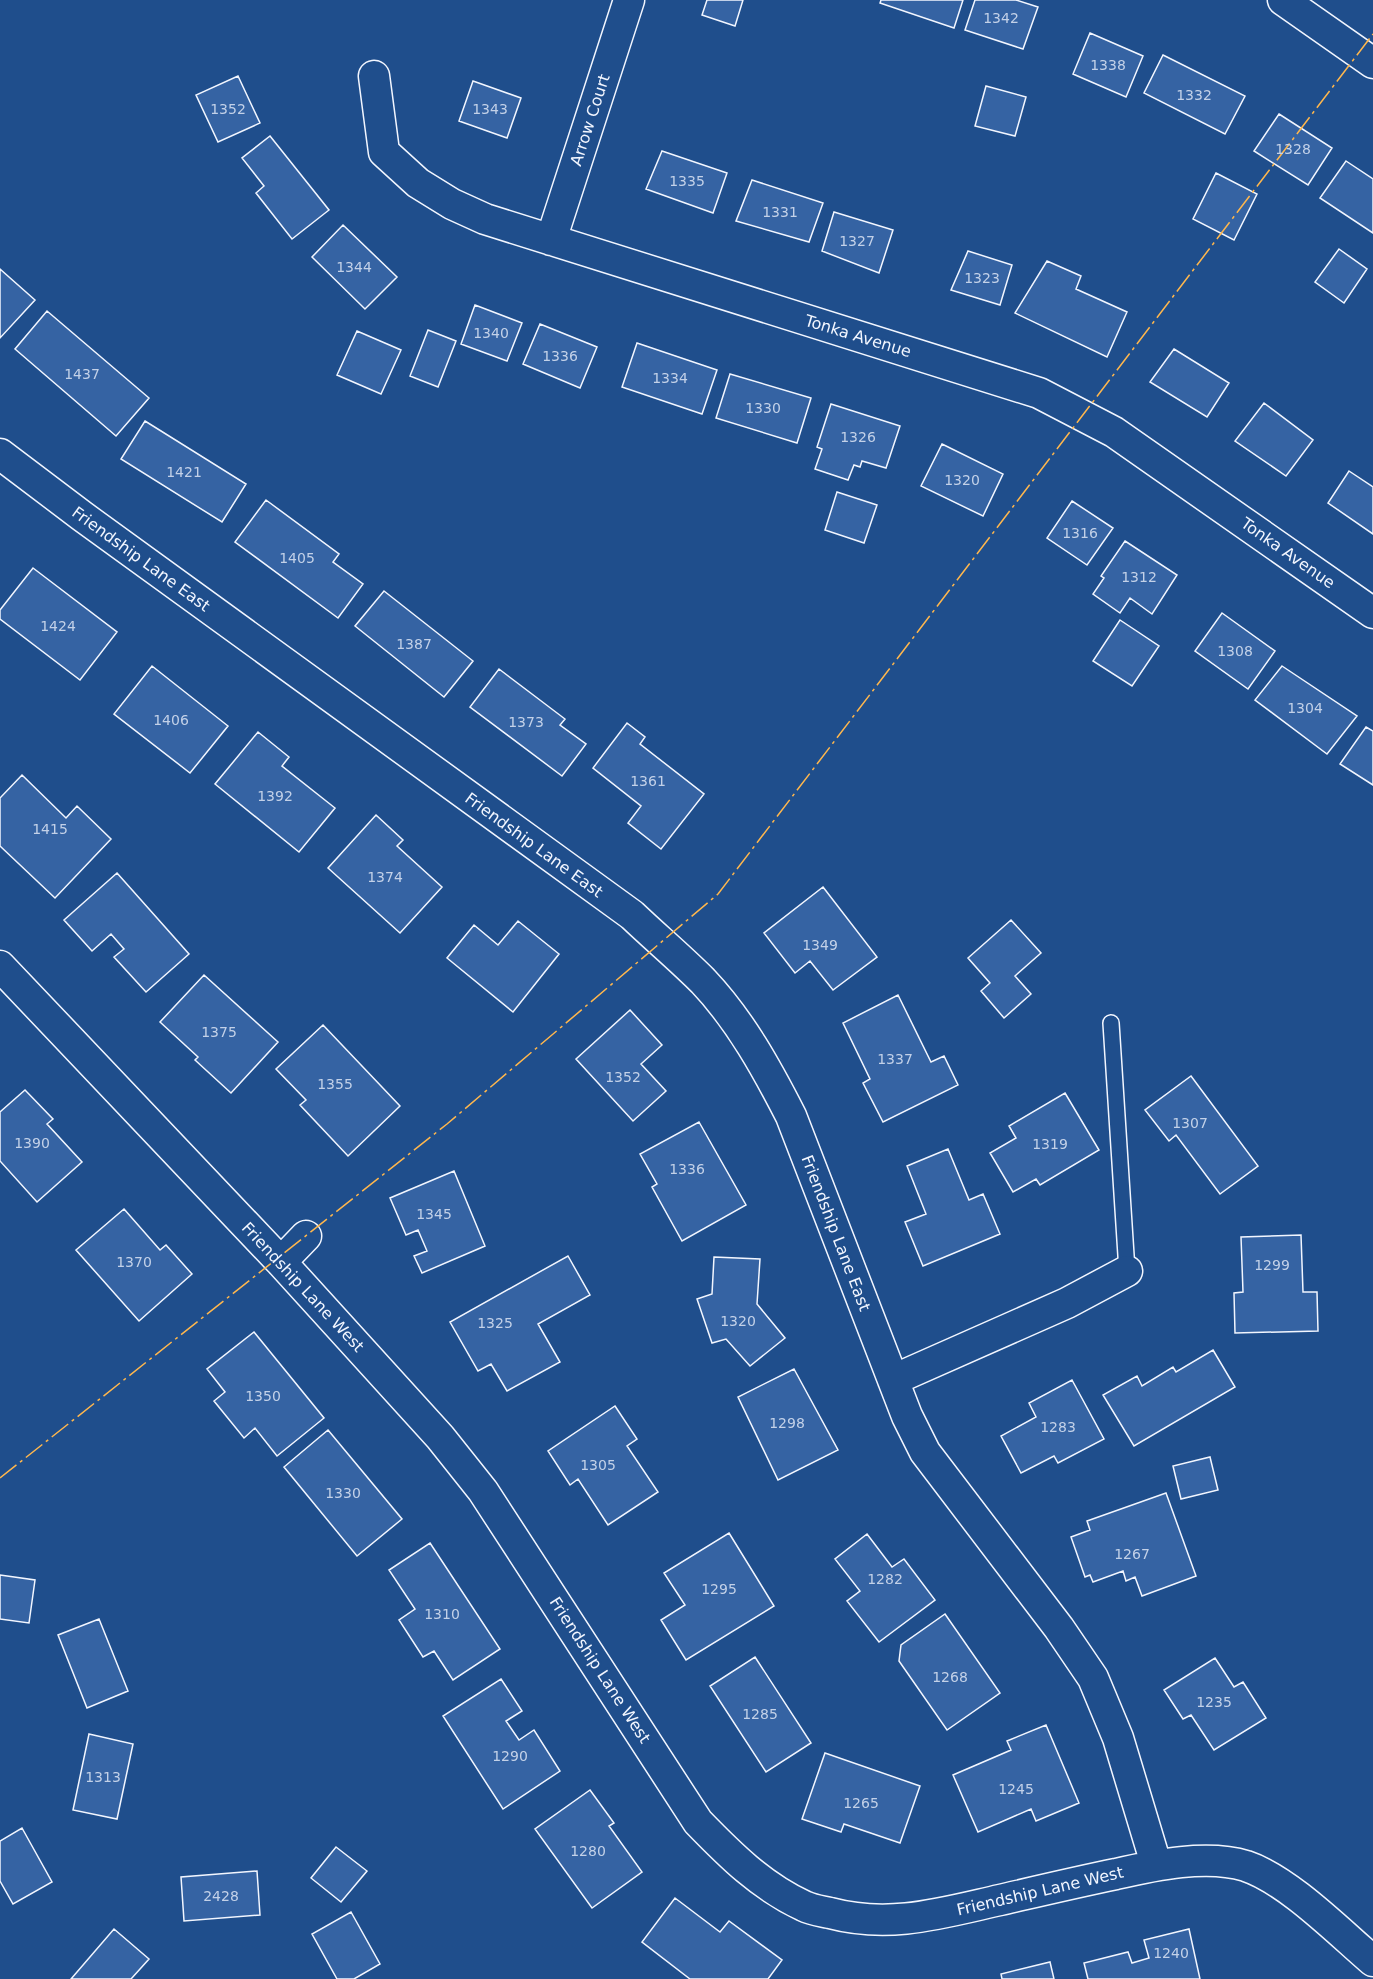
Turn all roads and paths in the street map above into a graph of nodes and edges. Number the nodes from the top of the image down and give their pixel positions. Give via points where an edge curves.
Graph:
1 (629, 0) edge
2 (1283, 0) edge
3 (1373, 63) edge
4 (374, 76) dead end
5 (551, 240) junction
6 (0, 454) edge
7 (1373, 613) edge
8 (0, 966) edge
9 (1111, 1023) dead end
10 (306, 1236) dead end
11 (281, 1262) junction
12 (1127, 1271) joint
13 (893, 1380) junction
14 (1156, 1864) junction
15 (1373, 1962) edge

1 - 5 street, Arrow Court
2 - 3 street
4 - 5 street, Tonka Avenue via 384,152 418,183 452,204
5 - 7 street, Tonka Avenue via 1039,393 1114,432
6 - 13 street, Friendship Lane East via 632,915 704,982 739,1026 791,1116
8 - 11 street, Friendship Lane West
9 - 12 lane
10 - 11 street
11 - 14 street, Friendship Lane West via 440,1437 483,1491 698,1821 737,1862 771,1888 806,1907 877,1921 919,1918
12 - 13 street via 1067,1304
13 - 14 street, Friendship Lane East via 926,1452 1059,1628 1092,1678 1118,1738
14 - 15 street, Friendship Lane West via 1216,1861 1246,1866 1303,1900

